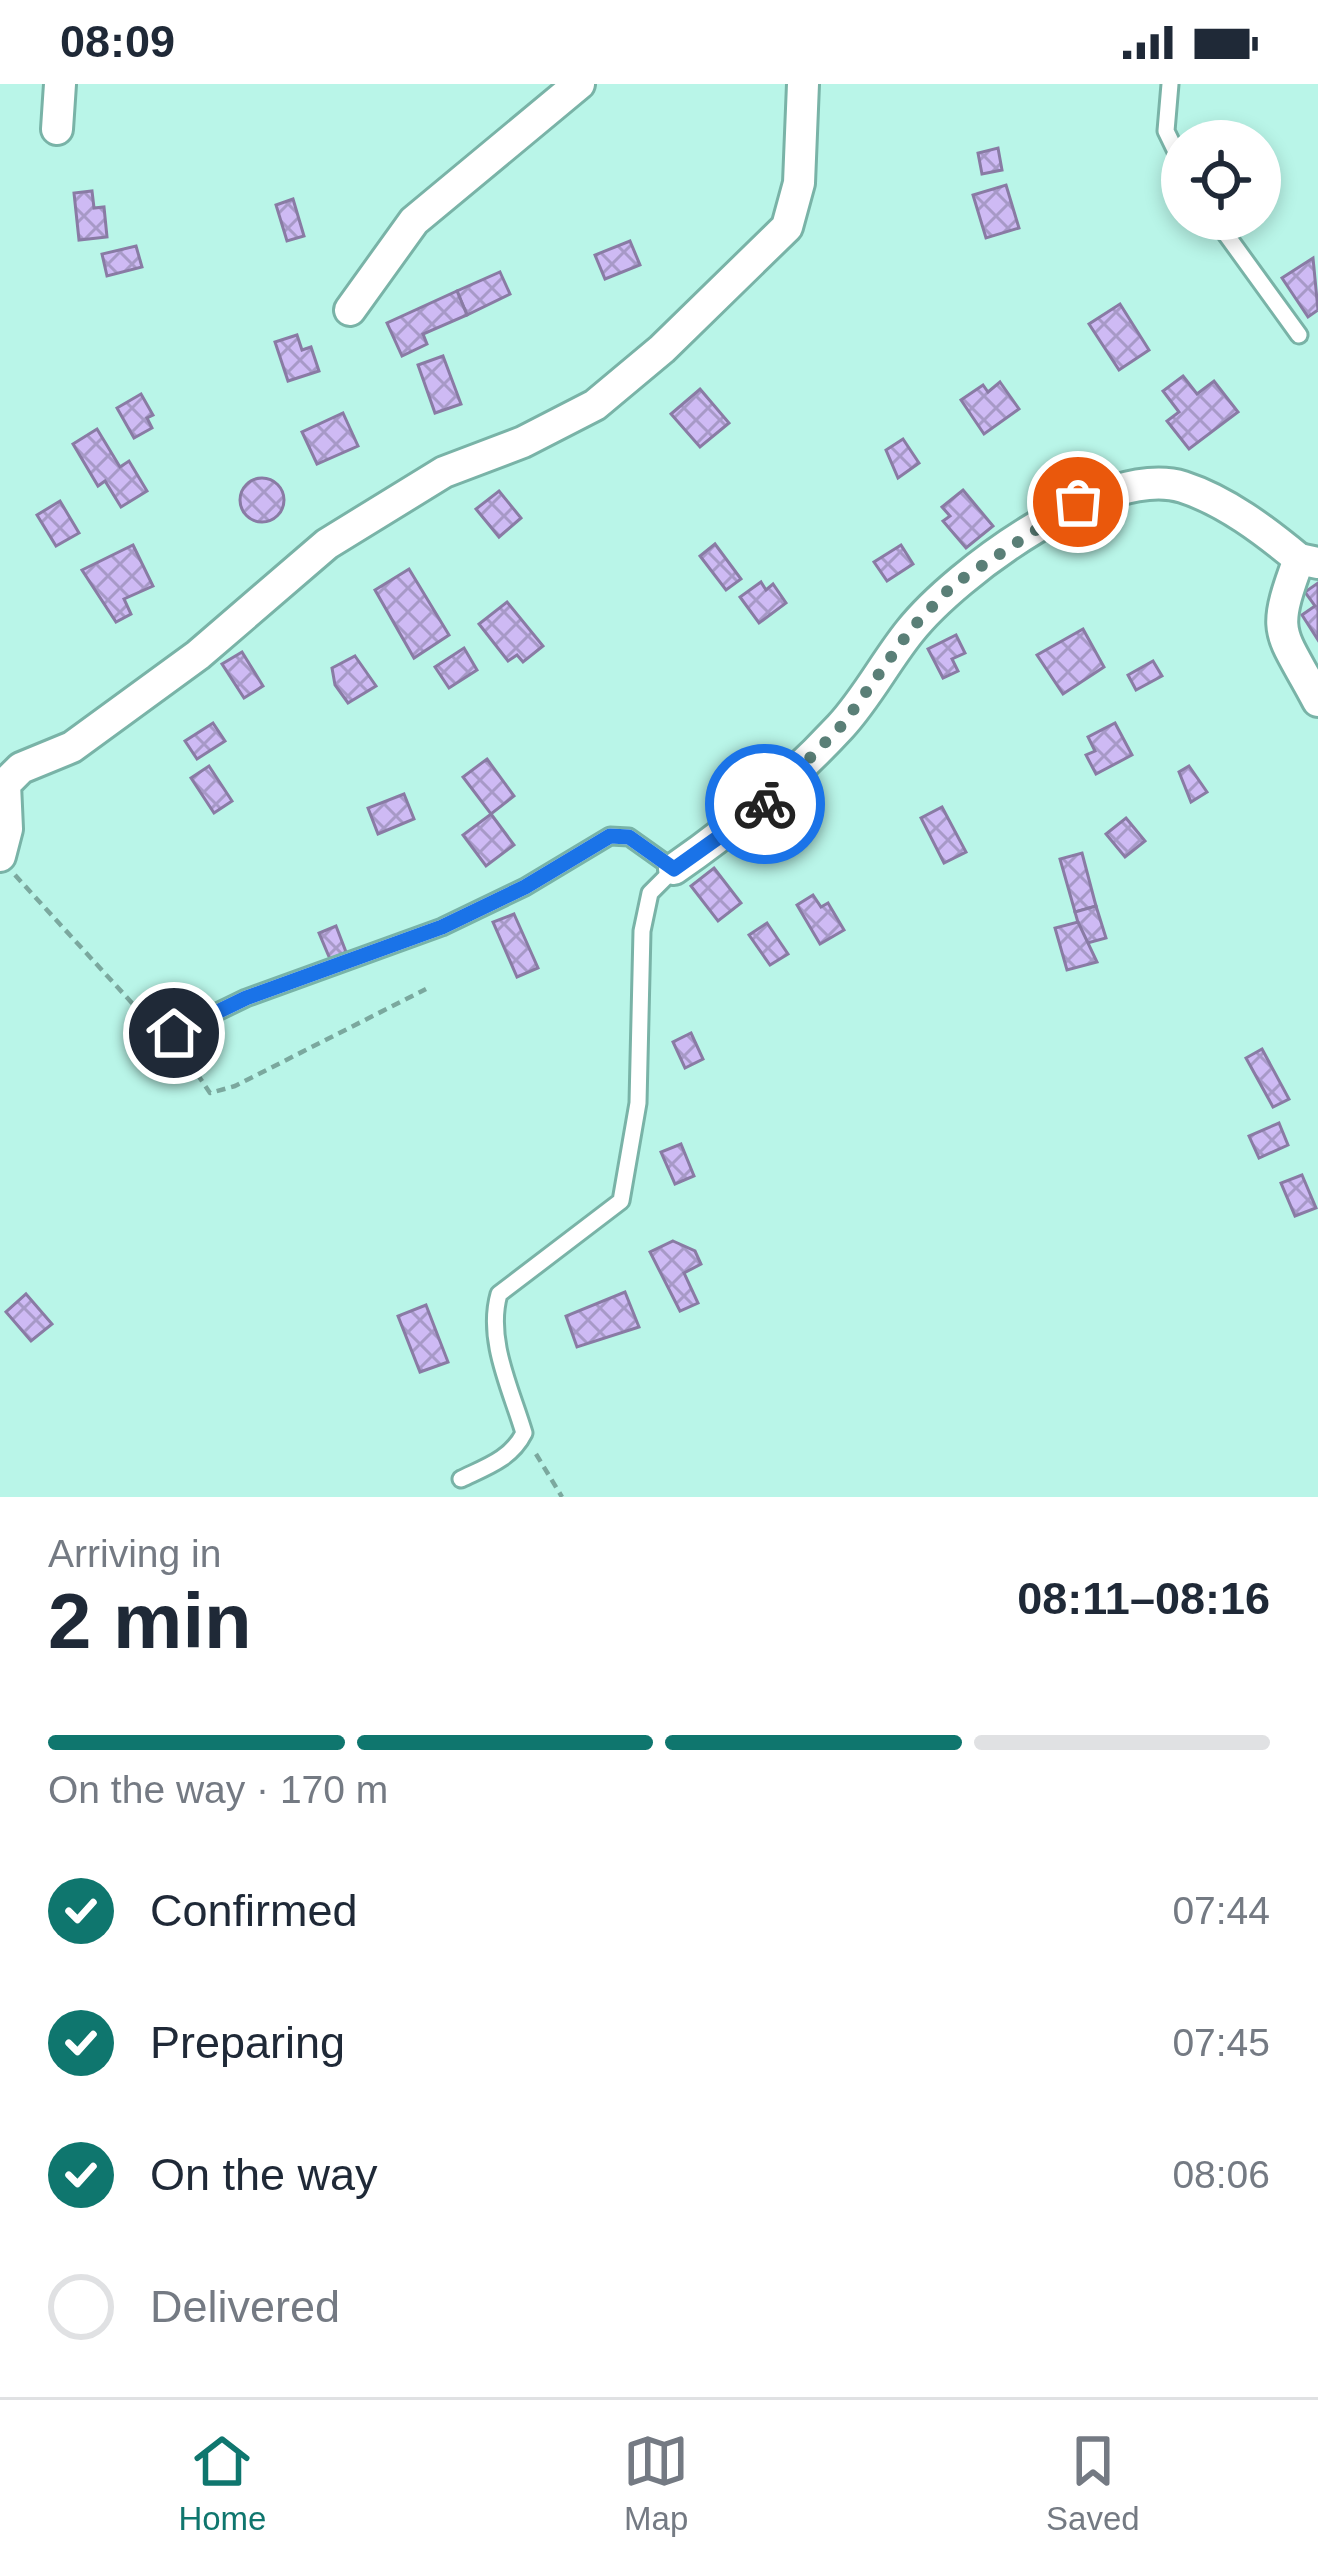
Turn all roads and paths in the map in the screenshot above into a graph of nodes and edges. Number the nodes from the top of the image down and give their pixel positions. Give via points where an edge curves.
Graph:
1 (60, 84) edge
2 (579, 84) edge
3 (803, 84) edge
4 (1170, 84) edge
5 (1167, 120) edge
6 (57, 129) dead end
7 (1229, 240) edge
8 (350, 310) dead end
9 (1299, 335) dead end
10 (1309, 561) edge
11 (1318, 701) edge
12 (0, 858) edge
13 (674, 869) junction
14 (426, 988) dead end
15 (182, 1031) junction
16 (524, 1433) junction
17 (461, 1478) dead end
18 (562, 1497) edge

1 - 6 street
2 - 8 street via 414,221
3 - 12 street via 799,183 788,227 726,291 596,405 444,472 327,544 198,655 71,747 21,768 5,784 8,829
4 - 5 lane
7 - 9 lane
10 - 11 street via 1279,627
10 - 13 street via 1180,486 1078,502 953,585 844,723 761,808
12 - 15 path via 140,1016 161,1033
13 - 15 lane via 629,837 610,836 442,927 246,998
13 - 16 lane via 650,893 642,931 638,1103 621,1201 508,1284 494,1314
14 - 15 path via 210,1093 187,1059
16 - 17 lane via 517,1448
16 - 18 path

